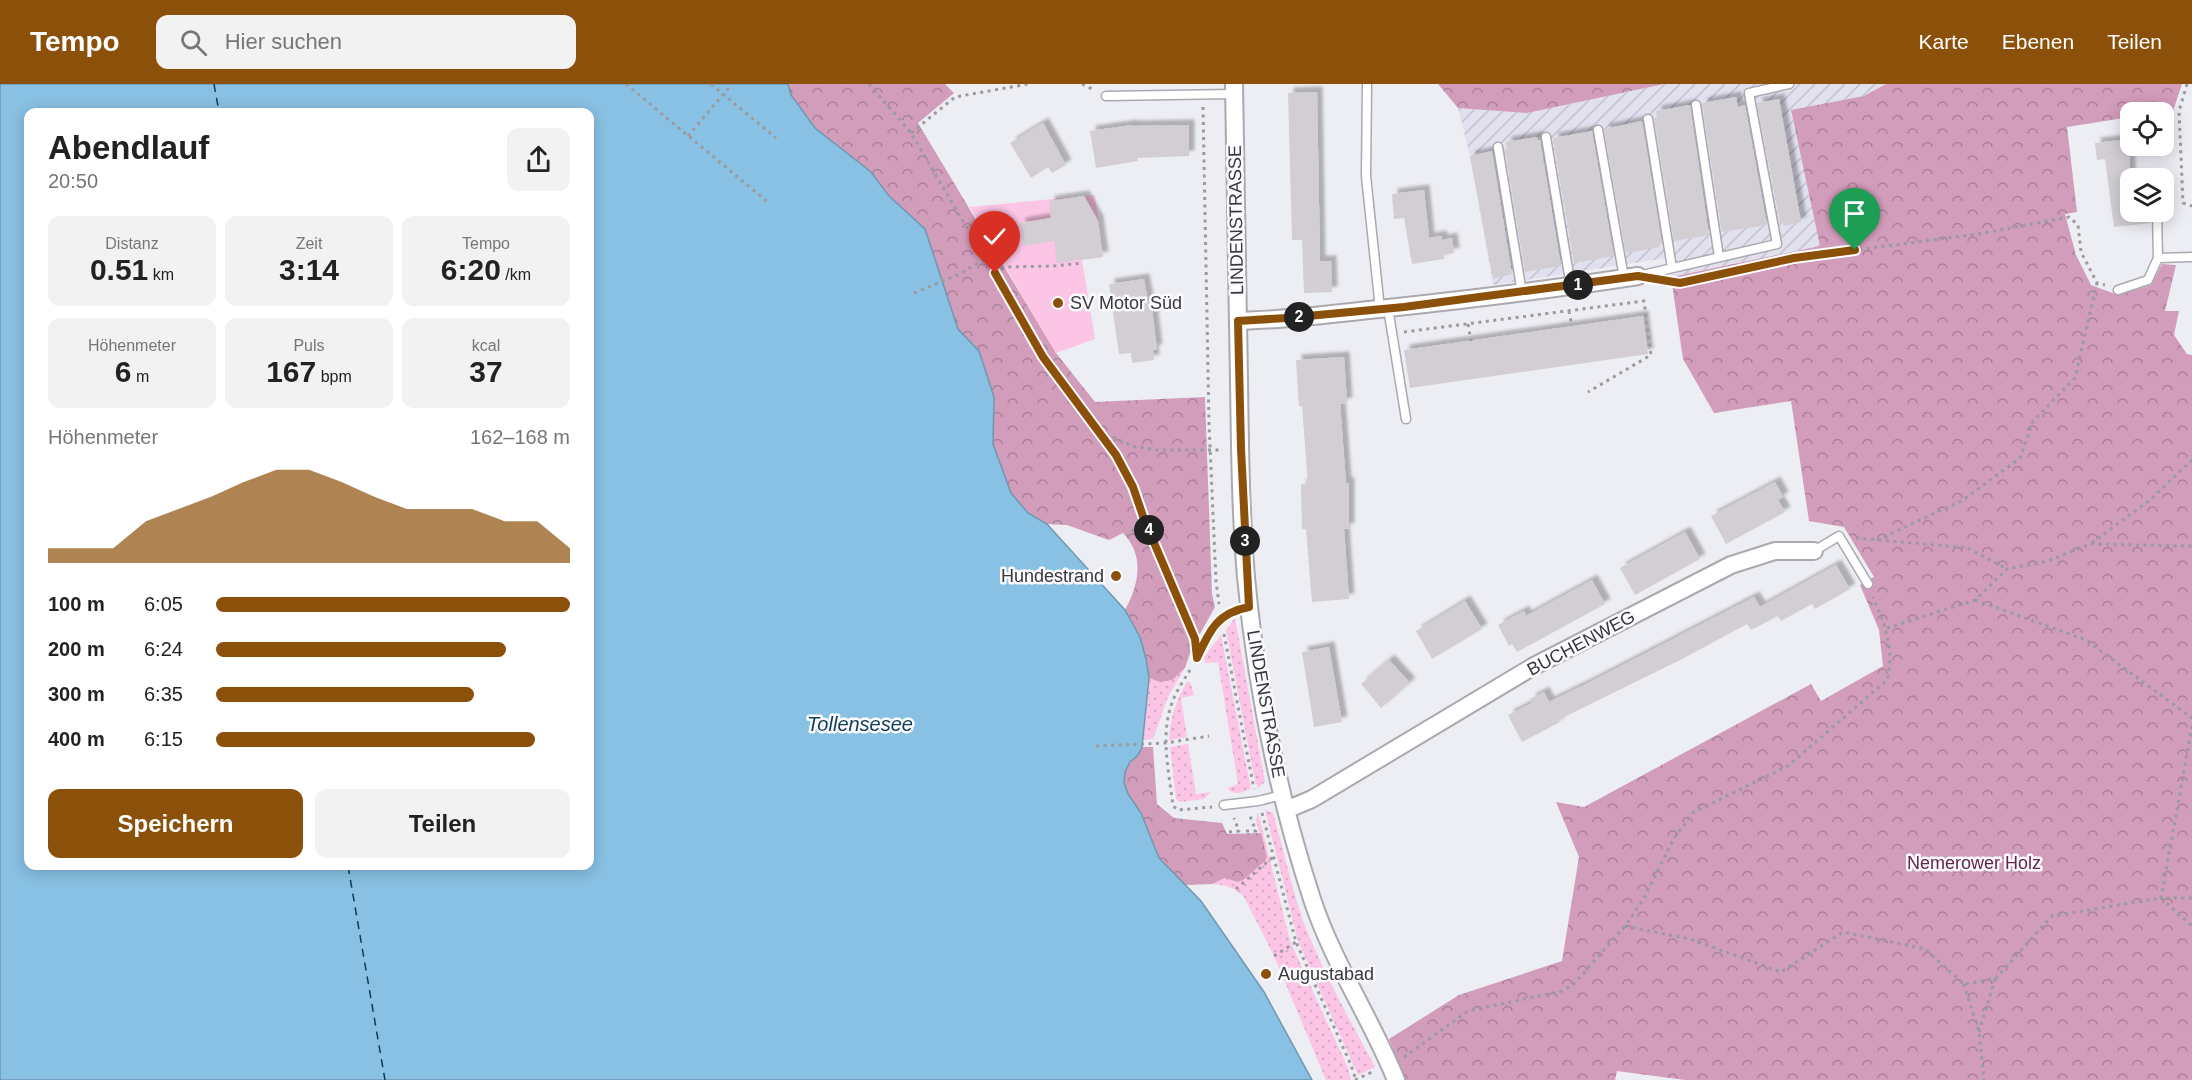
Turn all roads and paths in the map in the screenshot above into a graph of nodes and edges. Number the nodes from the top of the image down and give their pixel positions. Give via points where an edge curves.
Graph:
1 (626, 84) edge
2 (711, 84) edge
3 (732, 84) edge
4 (869, 84) edge
5 (1028, 84) edge
6 (1367, 84) edge
7 (1789, 84) edge
8 (2187, 84) edge
9 (1234, 89) edge
10 (723, 94) junction
11 (1203, 95) junction
12 (1106, 96) dead end
13 (1696, 105) dead end
14 (1648, 119) dead end
15 (1598, 130) dead end
16 (911, 133) junction
17 (688, 136) junction
18 (1546, 137) dead end
19 (776, 138) dead end
20 (1498, 147) dead end
21 (769, 202) dead end
22 (2192, 206) edge
23 (2157, 222) edge
24 (1719, 257) junction
25 (2192, 257) edge
26 (986, 258) junction
27 (2158, 258) junction
28 (1083, 263) dead end
29 (1672, 268) junction
30 (995, 273) junction
31 (1631, 278) junction
32 (1669, 282) dead end
33 (2097, 283) junction
34 (1571, 286) junction
35 (2118, 290) joint
36 (914, 293) dead end
37 (1522, 293) junction
38 (1384, 309) junction
39 (1569, 311) junction
40 (1238, 321) junction
41 (1468, 324) junction
42 (1572, 326) dead end
43 (1391, 334) junction
44 (1472, 341) dead end
45 (1588, 392) dead end
46 (1406, 419) dead end
47 (1097, 430) junction
48 (2192, 460) edge
49 (1144, 519) junction
50 (1839, 536) junction
51 (1127, 537) dead end
52 (1877, 540) junction
53 (2090, 544) junction
54 (2192, 546) edge
55 (1814, 551) joint
56 (2007, 569) junction
57 (1868, 584) joint
58 (1975, 600) junction
59 (1249, 607) junction
60 (1887, 628) junction
61 (1197, 658) junction
62 (2192, 718) edge
63 (2192, 726) edge
64 (1209, 736) dead end
65 (1166, 743) junction
66 (1096, 746) dead end
67 (1258, 801) junction
68 (1245, 803) junction
69 (1284, 803) junction
70 (1227, 805) junction
71 (1246, 831) dead end
72 (1229, 832) dead end
73 (1274, 856) junction
74 (1236, 889) dead end
75 (2161, 898) junction
76 (2192, 898) edge
77 (1625, 926) junction
78 (2192, 926) edge
79 (1296, 942) junction
80 (1274, 956) dead end
81 (1995, 980) junction
82 (1964, 984) junction
83 (1979, 1032) junction
84 (1393, 1072) edge
85 (1356, 1080) edge
86 (1984, 1080) edge

1 - 17 path
2 - 10 path
3 - 10 path
4 - 16 path
5 - 16 path via 955,97
6 - 38 lane via 1366,176
7 - 24 lane via 1749,93 1777,244
8 - 22 path via 2179,111 2183,203
9 - 11 lane, LINDENSTRASSE
9 - 40 street, LINDENSTRASSE
10 - 17 path
10 - 19 path
11 - 12 lane, LINDENSTRASSE
11 - 47 path via 1211,451 1132,446
13 - 24 lane
14 - 29 lane
15 - 31 lane
16 - 26 path
17 - 21 path
18 - 34 lane
20 - 37 lane
23 - 27 lane
24 - 29 lane
25 - 27 lane
26 - 30 path
26 - 36 path via 960,274
27 - 35 lane via 2148,280
28 - 30 path via 1005,267
29 - 31 lane
30 - 47 path via 1043,357
31 - 34 street
32 - 33 path via 1680,283 1794,258 1978,234 2069,217 2078,225 2081,252
33 - 35 path
33 - 52 path via 2074,378 2033,421 2020,458 1963,500
34 - 37 street
37 - 38 street
38 - 40 street
38 - 43 lane
39 - 41 path
39 - 42 path
39 - 45 path via 1644,301 1651,355
40 - 59 street, LINDENSTRASSE
41 - 43 path
41 - 44 path
43 - 46 lane
47 - 49 path via 1133,487
48 - 53 path via 2150,500
49 - 51 path
49 - 61 path via 1195,639
50 - 52 path
50 - 55 lane, BUCHENWEG
50 - 57 lane
52 - 56 path via 1968,549
53 - 54 path
53 - 56 path via 2048,561
55 - 69 street, BUCHENWEG via 1775,551 1731,565 1534,666 1312,799
56 - 58 path
57 - 60 path
58 - 60 path
58 - 62 path via 2086,640
59 - 61 lane via 1221,618
59 - 69 street, LINDENSTRASSE
60 - 77 path via 1892,664 1887,680 1788,766 1694,812 1674,838 1643,900
61 - 65 path via 1172,701
63 - 75 path
64 - 65 path
65 - 66 path
65 - 70 path via 1173,806 1178,810
67 - 68 lane
67 - 69 lane
67 - 73 path
68 - 70 lane
68 - 71 path via 1256,831
69 - 84 street, LINDENSTRASSE via 1327,941
70 - 72 path via 1239,831
73 - 74 path
73 - 79 path
75 - 76 path
75 - 78 path
75 - 81 path via 2052,916
77 - 82 path via 1689,939 1781,972 1843,932 1925,949
77 - 84 path via 1575,983 1562,991 1468,1011 1401,1060
79 - 80 path
79 - 85 path
81 - 82 path
81 - 83 path
82 - 83 path
83 - 86 path

